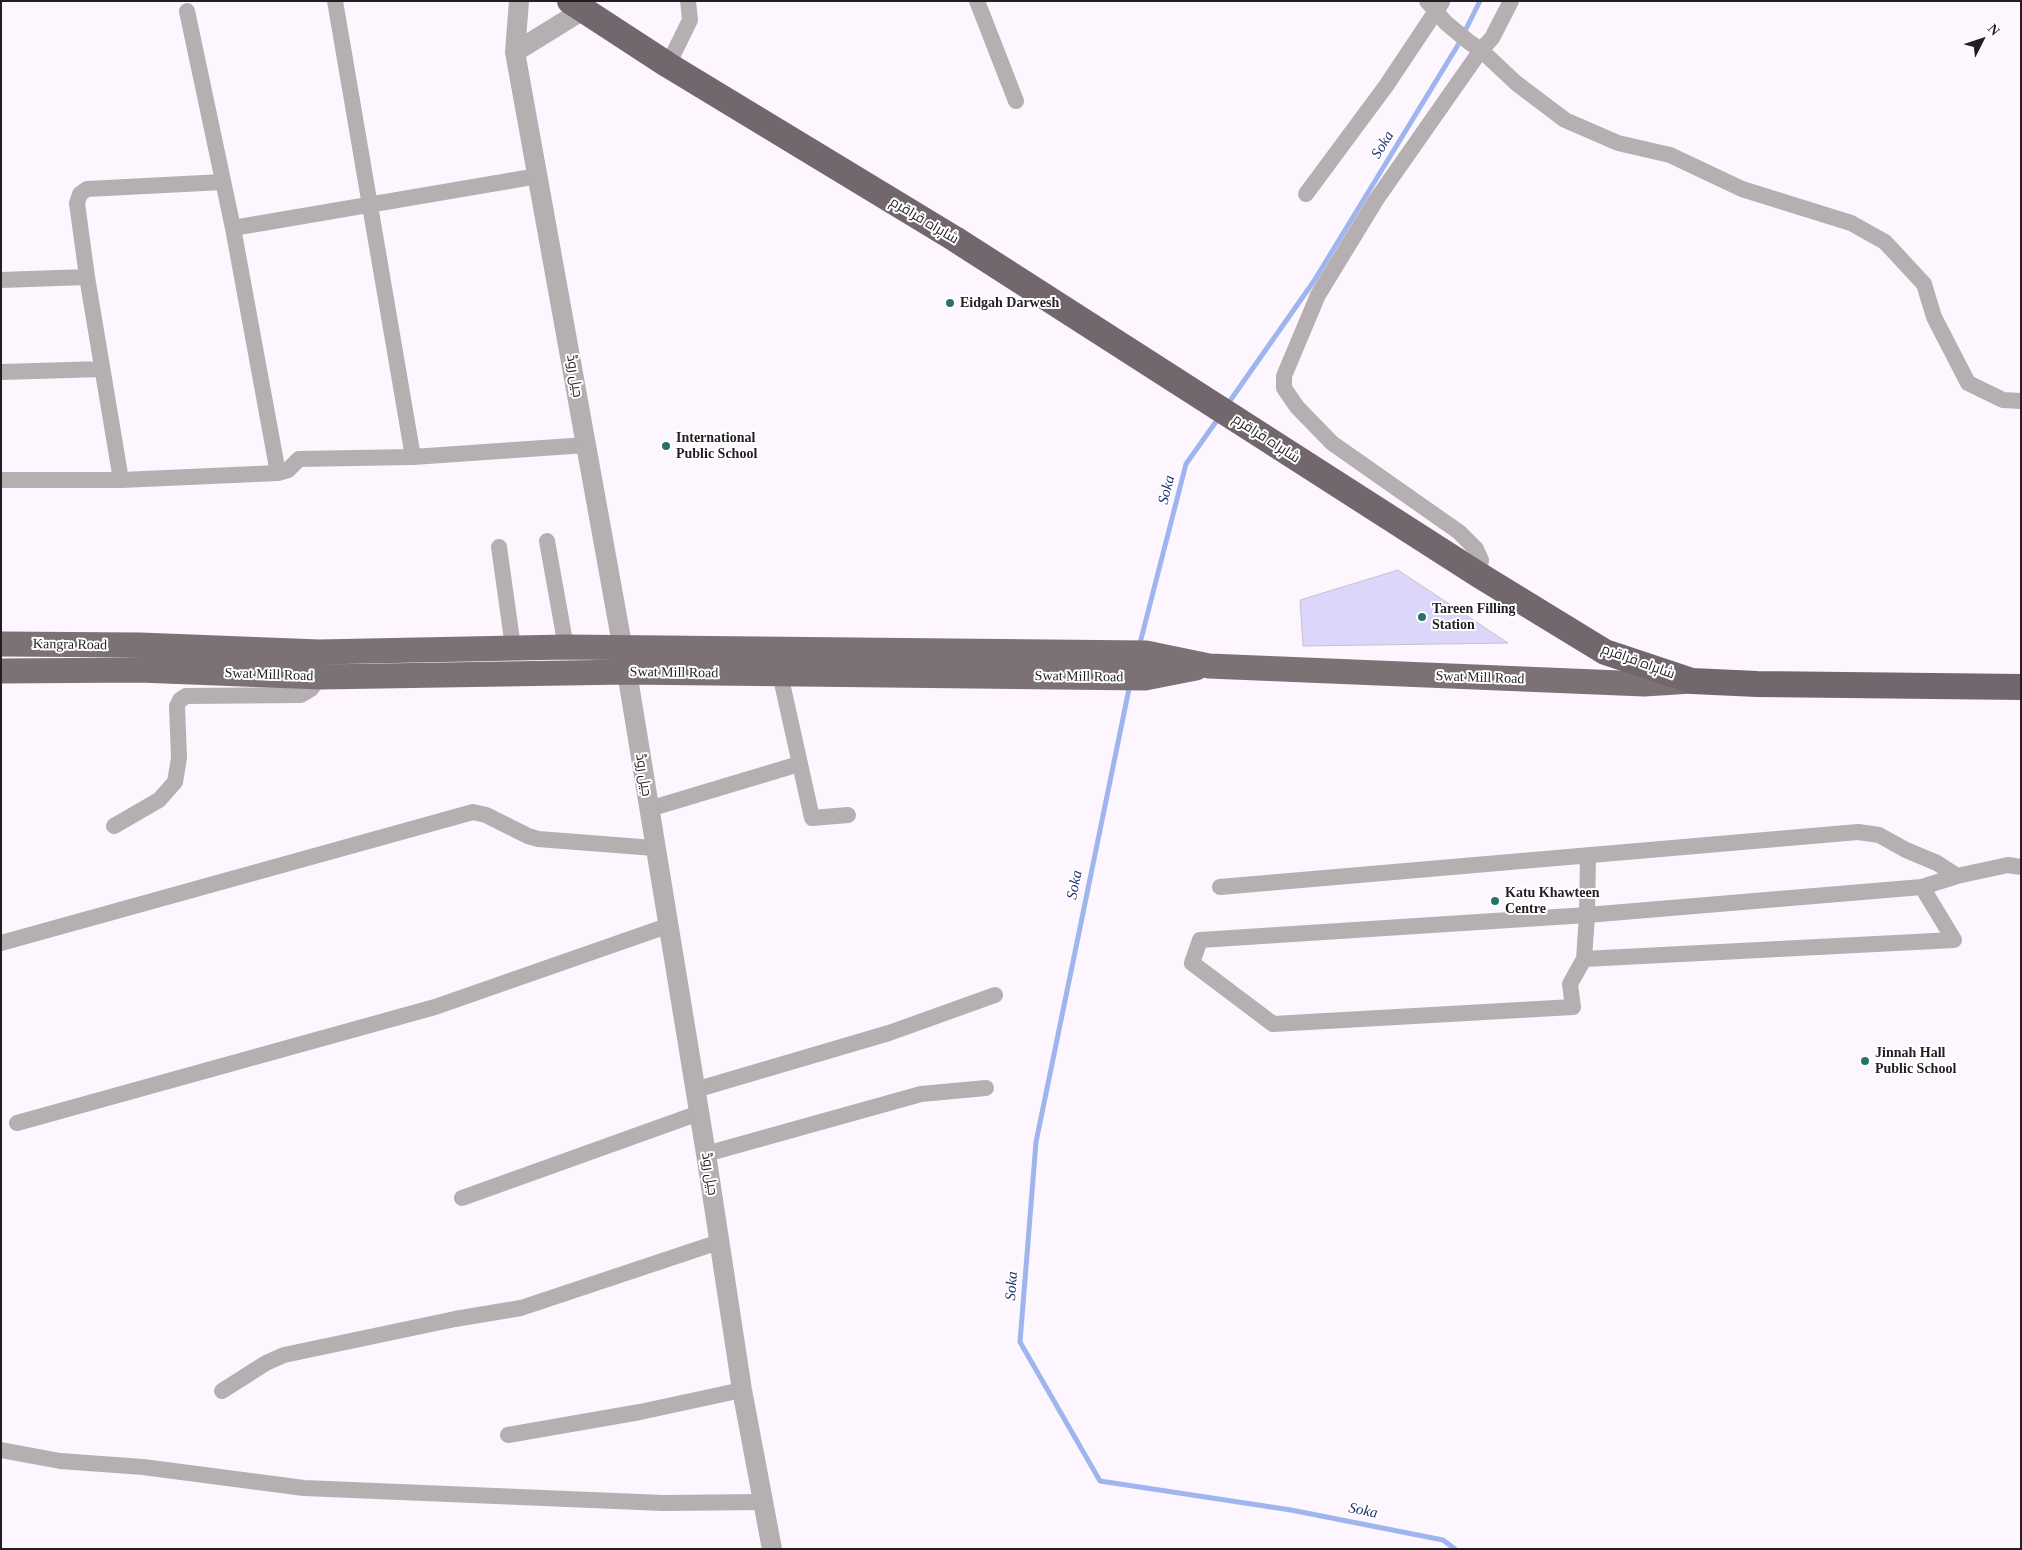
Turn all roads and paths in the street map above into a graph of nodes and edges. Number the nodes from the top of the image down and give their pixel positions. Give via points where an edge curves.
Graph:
1 (335, 1) edge
2 (519, 1) edge
3 (688, 1) edge
4 (977, 1) edge
5 (1511, 1) edge
6 (577, 6) edge
7 (1438, 9) edge
8 (187, 11) dead end
9 (1475, 46) junction
10 (515, 52) junction
11 (668, 65) junction
12 (1016, 102) dead end
13 (538, 176) junction
14 (223, 182) junction
15 (1306, 194) dead end
16 (371, 206) junction
17 (233, 228) junction
18 (87, 278) junction
19 (1, 280) edge
20 (102, 369) junction
21 (1, 372) edge
22 (2021, 401) edge
23 (586, 445) junction
24 (414, 457) junction
25 (278, 473) junction
26 (1, 480) edge
27 (121, 480) junction
28 (547, 541) dead end
29 (499, 547) dead end
30 (1479, 575) junction
31 (1, 644) edge
32 (140, 645) joint
33 (513, 647) junction
34 (566, 647) junction
35 (622, 648) junction
36 (1209, 666) junction
37 (1, 670) edge
38 (139, 670) joint
39 (626, 672) junction
40 (780, 674) junction
41 (320, 677) junction
42 (1692, 681) junction
43 (2021, 687) edge
44 (799, 764) junction
45 (649, 809) junction
46 (848, 815) dead end
47 (114, 826) dead end
48 (654, 848) junction
49 (1588, 855) junction
50 (2021, 867) edge
51 (1956, 876) junction
52 (1220, 886) dead end
53 (1922, 887) junction
54 (1587, 915) junction
55 (667, 926) junction
56 (1, 943) edge
57 (1584, 959) junction
58 (995, 995) dead end
59 (986, 1088) dead end
60 (695, 1090) junction
61 (699, 1113) junction
62 (17, 1122) dead end
63 (706, 1154) junction
64 (462, 1198) dead end
65 (719, 1242) junction
66 (742, 1390) junction
67 (222, 1391) dead end
68 (508, 1435) dead end
69 (1, 1450) edge
70 (763, 1502) junction
71 (772, 1549) edge

1 - 16 street
2 - 10 street, جیل روڈ
3 - 11 street via 690,20
4 - 12 street
5 - 9 street via 1492,38
6 - 10 street
6 - 11 highway, شاہراہ قراقرم
7 - 9 street
7 - 15 street
8 - 14 street
9 - 22 street via 1516,83 1565,120 1618,143 1670,155 1742,189 1851,223 1885,242 1924,284 1934,317 1968,383 2002,400
9 - 30 street via 1318,295 1284,376 1284,388 1332,443 1459,532 1476,550 1480,560
10 - 13 street, جیل روڈ
11 - 30 highway, شاہراہ قراقرم via 955,239
13 - 16 street
13 - 23 street, جیل روڈ
14 - 17 street
14 - 18 street via 88,189 80,194 77,203
16 - 17 street
16 - 24 street
17 - 25 street
18 - 19 street
18 - 20 street
20 - 21 street
20 - 27 street
23 - 24 street
23 - 35 street, جیل روڈ
24 - 25 street via 299,459 288,470
25 - 27 street
26 - 27 street
28 - 34 street
29 - 33 street
30 - 42 highway, شاہراہ قراقرم via 1606,652
31 - 32 main road, Kangra Road
32 - 33 main road, Swat Mill Road via 319,652
33 - 34 main road, Swat Mill Road
34 - 35 main road, Swat Mill Road
35 - 36 main road, Swat Mill Road via 1146,653
35 - 39 street, جیل روڈ
36 - 40 main road, Swat Mill Road via 1146,678
36 - 42 main road, Swat Mill Road via 1644,684
37 - 38 main road, Kangra Road
38 - 41 main road, Swat Mill Road
39 - 40 main road, Swat Mill Road
39 - 41 main road, Swat Mill Road
39 - 45 street, جیل روڈ
40 - 44 street
41 - 47 street via 311,689 301,695 186,696 180,700 177,706 179,758 175,782 159,800
42 - 43 highway, شاہراہ قراقرم
44 - 45 street
44 - 46 street via 812,818
45 - 48 street, جیل روڈ
48 - 55 street, جیل روڈ
48 - 56 street via 538,839 473,812
49 - 51 street via 1858,832 1880,835
49 - 52 street
49 - 54 street
50 - 51 street via 2008,865
51 - 53 street
53 - 54 street
53 - 57 street via 1954,940
54 - 57 street
54 - 57 street via 1200,940 1192,963 1273,1024 1573,1007 1570,984
55 - 60 street, جیل روڈ
55 - 62 street via 435,1007
58 - 60 street via 889,1033
59 - 63 street via 921,1094
60 - 61 street, جیل روڈ
61 - 63 street, جیل روڈ
61 - 64 street
63 - 65 street, جیل روڈ
65 - 66 street, جیل روڈ
65 - 67 street via 521,1308 455,1318 284,1355
66 - 68 street
66 - 70 street, جیل روڈ
69 - 70 street via 60,1461 143,1467 304,1488 646,1503
70 - 71 street, جیل روڈ

